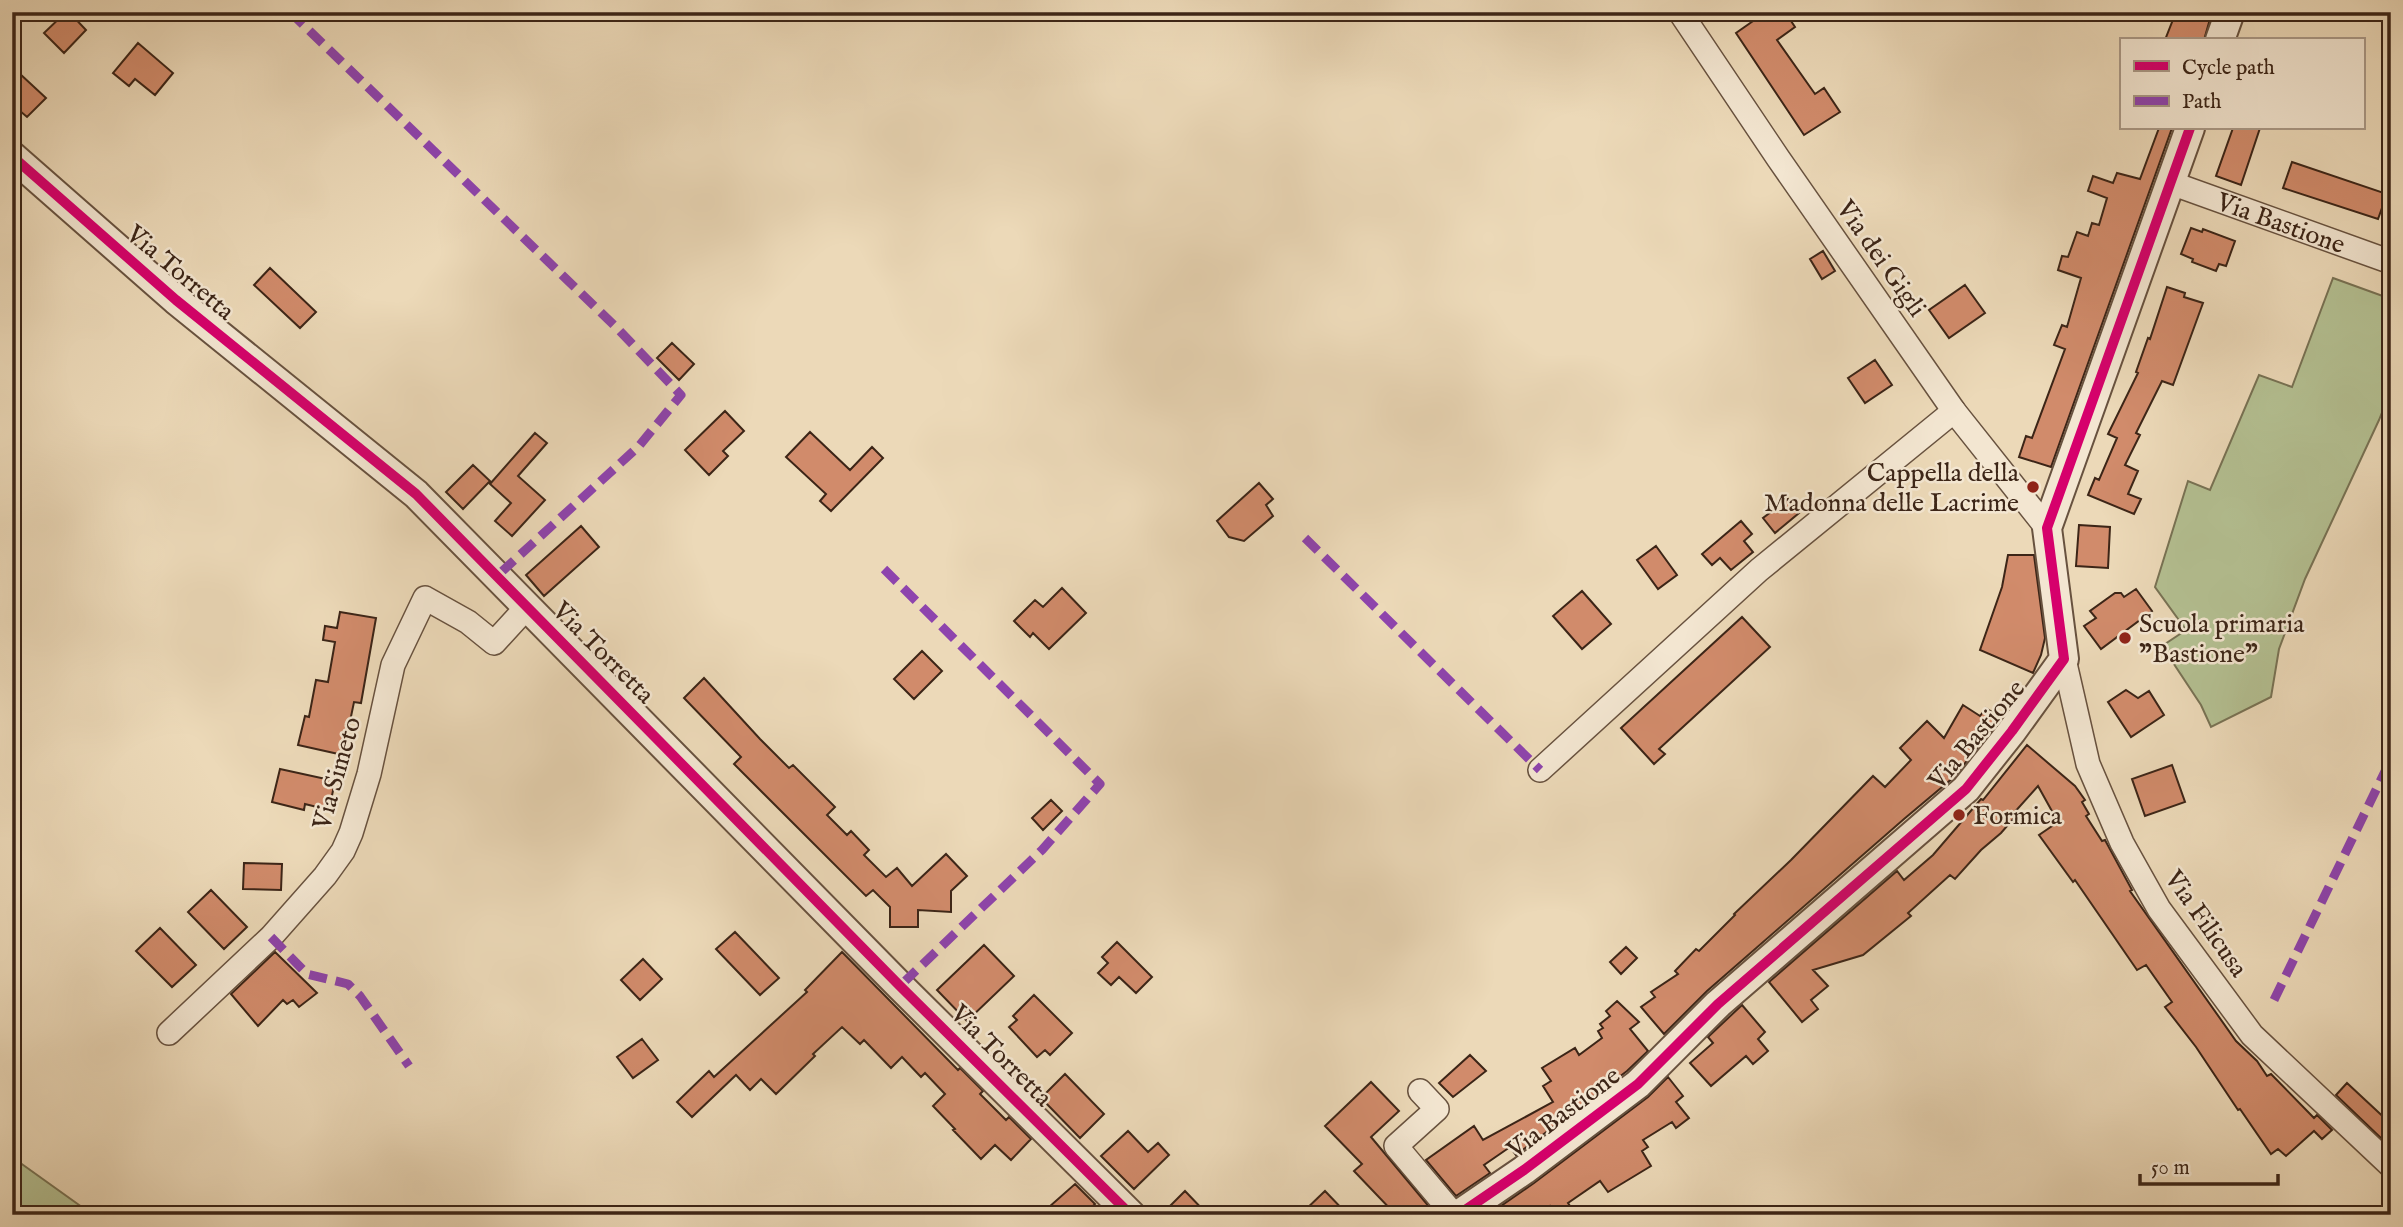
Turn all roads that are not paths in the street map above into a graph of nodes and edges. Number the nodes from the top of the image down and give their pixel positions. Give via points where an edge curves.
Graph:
1 (1680, 12) edge
2 (2230, 12) edge
3 (2221, 38) edge
4 (2189, 130) edge
5 (12, 156) edge
6 (2171, 183) junction
7 (2391, 262) edge
8 (1954, 411) junction
9 (2047, 528) junction
10 (527, 607) junction
11 (2064, 659) junction
12 (1540, 770) dead end
13 (169, 1033) dead end
14 (1420, 1091) dead end
15 (2391, 1166) edge
16 (1130, 1215) edge
17 (1456, 1215) edge

1 - 8 street, Via dei Gigli
2 - 3 street
4 - 6 street
5 - 10 street, Via Torretta via 176,300 416,494
6 - 7 street, Via Bastione
6 - 9 street
8 - 9 street, Via dei Gigli
8 - 12 street via 1759,570
9 - 11 street
10 - 13 street, Via Simeto via 494,643 425,598 393,665 369,774 343,851 271,937
10 - 16 street, Via Torretta
11 - 15 street, Via Filicusa via 2088,764 2122,843 2159,909 2252,1035
11 - 17 street, Via Bastione via 1966,789 1718,1004 1639,1084
14 - 17 street via 1437,1109 1396,1146

